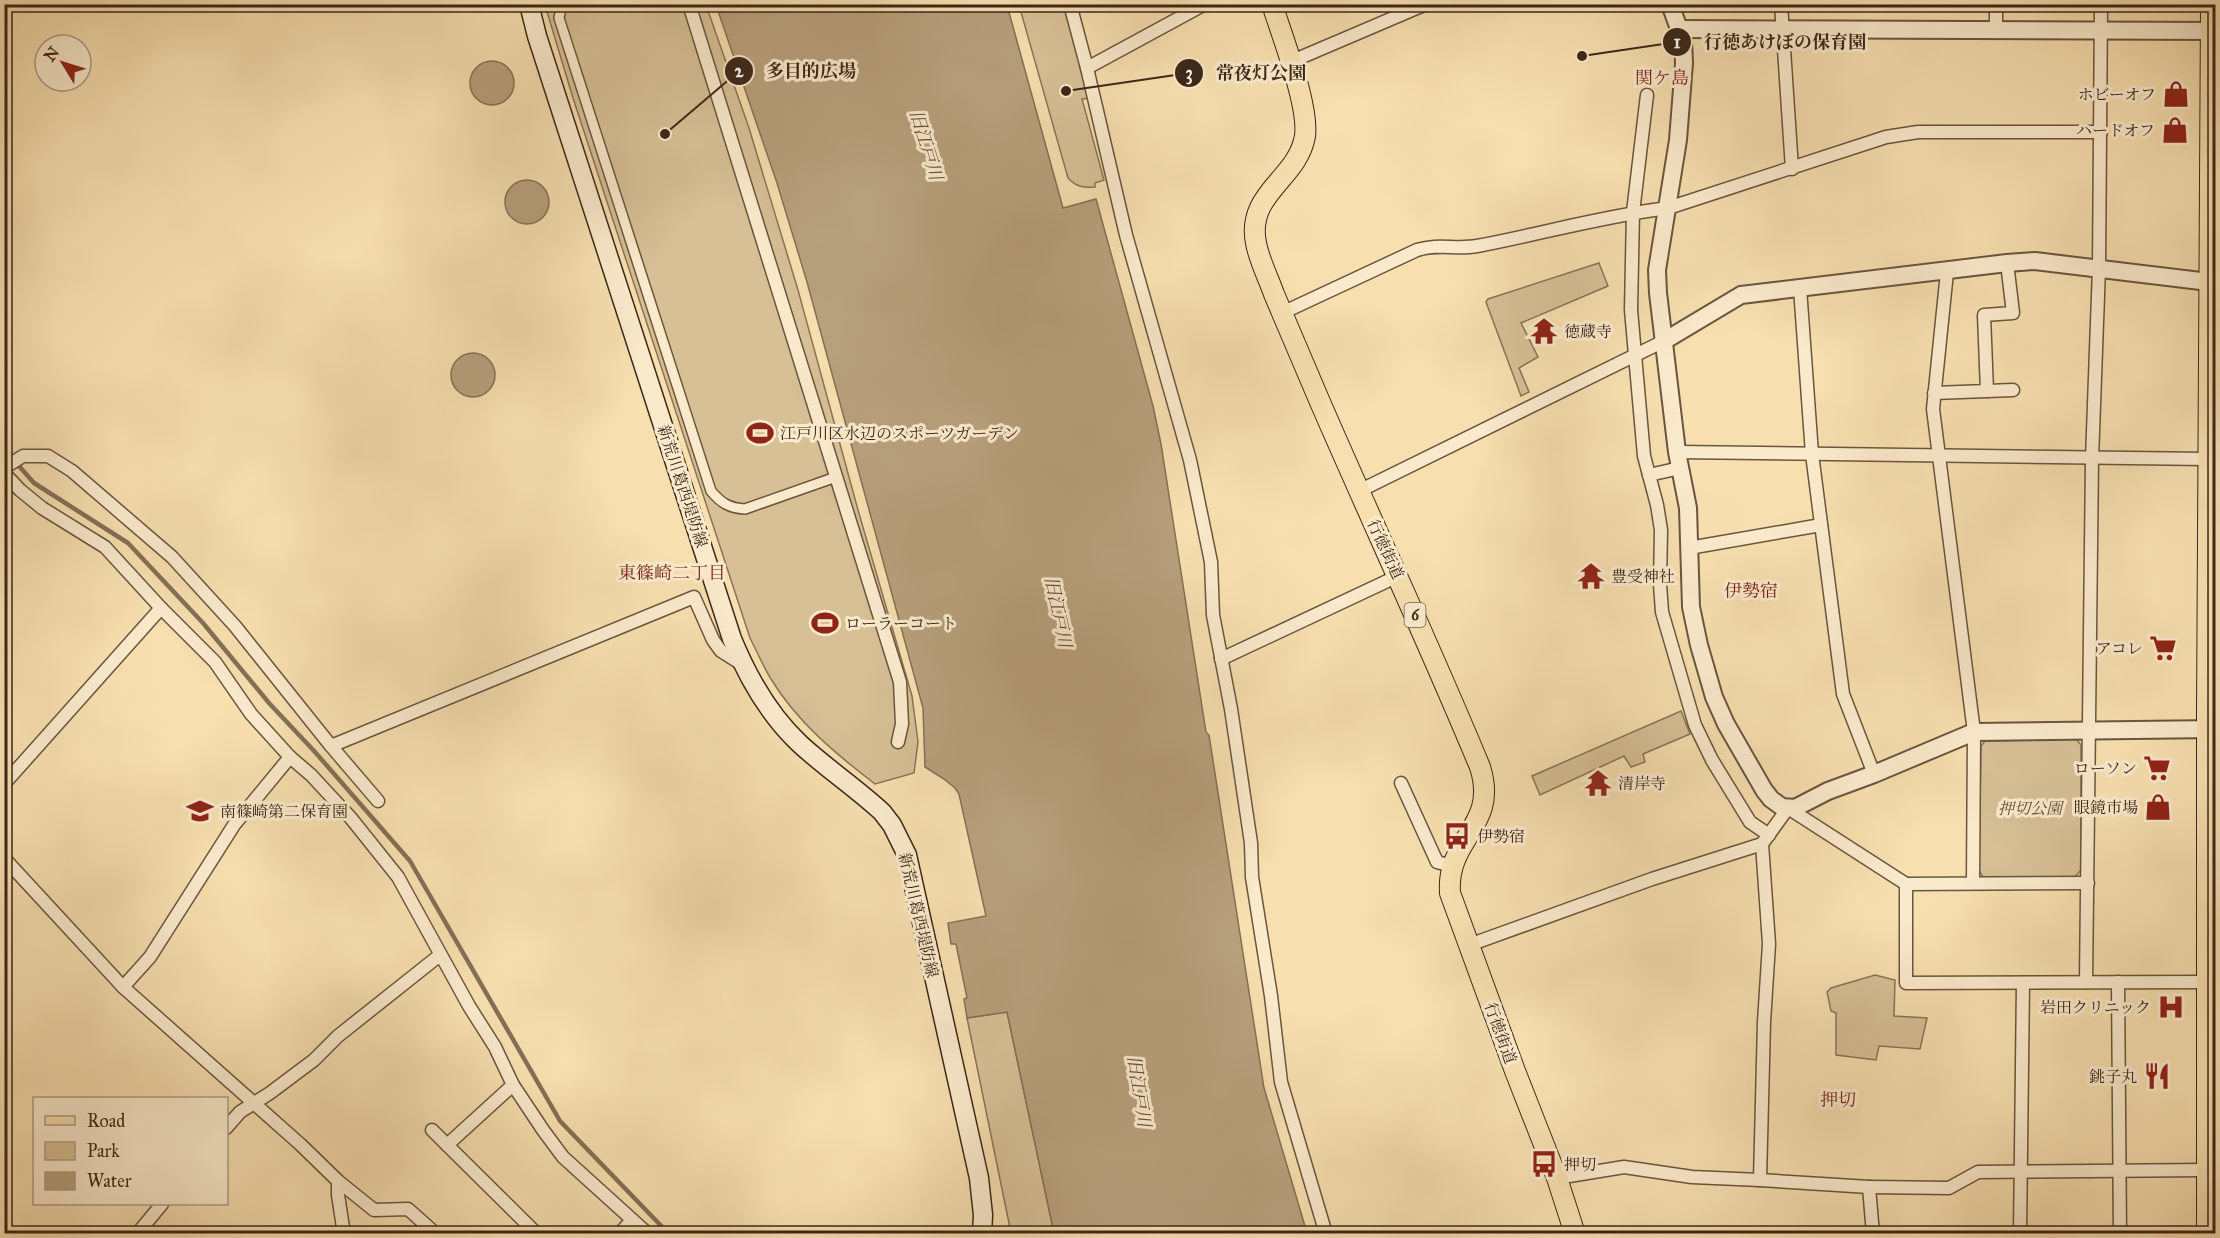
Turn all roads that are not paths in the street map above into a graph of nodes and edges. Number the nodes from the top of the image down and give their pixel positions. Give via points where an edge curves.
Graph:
1 (529, 4) edge
2 (562, 4) edge
3 (689, 4) edge
4 (1070, 4) edge
5 (1205, 4) edge
6 (1272, 4) edge
7 (1426, 4) edge
8 (1670, 4) edge
9 (1781, 4) edge
10 (1996, 4) edge
11 (2101, 4) edge
12 (2211, 4) edge
13 (1679, 29) junction
14 (1783, 29) junction
15 (1996, 30) junction
16 (2101, 31) junction
17 (2213, 31) edge
18 (1290, 62) junction
19 (1087, 68) junction
20 (1647, 95) dead end
21 (2101, 132) junction
22 (1792, 169) junction
23 (1668, 208) junction
24 (1633, 212) junction
25 (2007, 263) junction
26 (2099, 268) junction
27 (1947, 272) junction
28 (2209, 282) junction
29 (1800, 288) junction
30 (1282, 314) junction
31 (1664, 341) junction
32 (1636, 356) junction
33 (2013, 390) dead end
34 (1987, 391) junction
35 (1934, 393) junction
36 (1812, 454) junction
37 (1939, 457) junction
38 (2092, 459) junction
39 (2208, 459) junction
40 (1679, 460) junction
41 (4, 471) edge
42 (1649, 475) junction
43 (836, 477) junction
44 (1359, 491) junction
45 (1821, 525) junction
46 (1689, 548) junction
47 (1398, 576) junction
48 (161, 609) junction
49 (1221, 659) junction
50 (743, 665) junction
51 (2211, 729) edge
52 (2089, 730) junction
53 (1974, 732) junction
54 (898, 742) dead end
55 (331, 746) junction
56 (290, 756) junction
57 (1874, 774) junction
58 (1401, 783) dead end
59 (4, 784) edge
60 (378, 801) dead end
61 (1788, 808) junction
62 (1766, 839) junction
63 (4, 858) edge
64 (1452, 866) junction
65 (1973, 883) junction
66 (2088, 883) junction
67 (1906, 884) junction
68 (1469, 945) junction
69 (440, 956) junction
70 (2086, 982) junction
71 (2118, 982) junction
72 (2212, 982) edge
73 (2023, 983) junction
74 (123, 987) junction
75 (513, 1085) junction
76 (253, 1104) junction
77 (228, 1126) edge
78 (432, 1130) dead end
79 (447, 1145) junction
80 (2206, 1170) junction
81 (2021, 1172) junction
82 (2118, 1172) junction
83 (1557, 1178) junction
84 (1760, 1180) junction
85 (338, 1181) junction
86 (1869, 1187) junction
87 (160, 1205) edge
88 (632, 1220) junction
89 (137, 1233) edge
90 (344, 1233) edge
91 (436, 1233) edge
92 (537, 1233) edge
93 (619, 1233) edge
94 (648, 1233) edge
95 (982, 1233) edge
96 (1326, 1233) edge
97 (1575, 1233) edge
98 (1873, 1233) edge
99 (2020, 1233) edge
100 (2120, 1233) edge
101 (2207, 1233) edge

1 - 50 main road, 新荒川葛西堤防線
2 - 43 street via 559,18 711,491 720,502 745,509
3 - 43 street
4 - 19 street
5 - 19 street
6 - 18 main road, 行徳街道 / 6
7 - 18 street
8 - 13 street
9 - 14 street
10 - 15 street
11 - 16 street
12 - 17 main road
13 - 14 street
13 - 23 street via 1683,40 1683,87
14 - 15 street
14 - 22 street
15 - 16 street
16 - 17 street
16 - 21 street
17 - 28 main road
18 - 30 main road, 行徳街道 / 6 via 1303,107 1305,135 1301,150 1265,196 1255,221 1256,245
19 - 49 street via 1126,235 1190,460 1212,562 1213,615
20 - 24 street
21 - 22 street via 1918,132 1886,137
21 - 26 street
22 - 23 street
23 - 24 street
23 - 31 street via 1657,270
24 - 30 street via 1468,248 1431,246 1417,250
24 - 32 street via 1631,310
25 - 26 street via 2035,261
25 - 27 street
25 - 34 street via 2013,313 1983,315
26 - 28 street
26 - 38 street
27 - 29 street
27 - 35 street
28 - 39 main road
29 - 31 street via 1741,294
29 - 36 street
30 - 44 main road, 行徳街道 / 6
31 - 32 street
31 - 40 street
32 - 42 street
32 - 44 street
33 - 34 street
34 - 35 street
35 - 37 street
36 - 37 street
36 - 40 street
36 - 45 street
37 - 38 street
37 - 53 street
38 - 39 street
38 - 52 street
39 - 51 main road
40 - 42 street
40 - 46 street via 1688,508
41 - 48 street via 42,508 105,547
41 - 55 street via 23,456 48,456 119,510 172,557 235,626
42 - 62 street via 1661,530 1662,612 1695,725 1749,822
43 - 54 street via 900,682 902,724
44 - 47 main road, 行徳街道 / 6
45 - 46 street
45 - 57 street via 1843,694
46 - 61 street via 1691,607 1714,697 1764,790 1776,803
47 - 49 street
47 - 64 main road, 行徳街道 / 6 via 1484,780 1481,813
48 - 56 street via 215,662 251,714
48 - 59 street
49 - 96 street via 1251,843 1252,877 1281,1082
50 - 55 street via 721,651 713,640 694,597
50 - 95 main road, 新荒川葛西堤防線 via 786,730 882,812 907,855 979,1178
51 - 52 street
51 - 72 main road
52 - 53 street
52 - 66 street
53 - 57 street
53 - 65 street
55 - 60 street
56 - 69 street via 350,818 398,877
56 - 74 street via 234,825 150,957
57 - 61 street
58 - 64 street via 1437,862
61 - 62 street
61 - 67 street
62 - 68 street
62 - 84 street via 1769,944
63 - 74 street
64 - 68 main road, 行徳街道 / 6 via 1450,893
65 - 66 street
65 - 67 street
66 - 70 street
67 - 73 street via 1906,983
68 - 83 main road, 行徳街道 / 6
69 - 75 street via 495,1047
69 - 76 street via 338,1036 314,1060
70 - 71 street
70 - 73 street
71 - 72 street
71 - 82 street
72 - 80 main road
73 - 81 street
74 - 76 street
75 - 79 street
75 - 88 street via 563,1157
76 - 77 street
76 - 85 street
78 - 79 street
79 - 92 street
80 - 82 street
80 - 101 main road
81 - 82 street
81 - 86 street via 1978,1172 1949,1188
81 - 99 street
82 - 100 street
83 - 84 street via 1624,1167 1692,1177
83 - 97 main road, 行徳街道 / 6
84 - 86 street
85 - 90 street
85 - 91 street via 374,1210 408,1209
86 - 98 street
87 - 89 street
88 - 93 street
88 - 94 street

